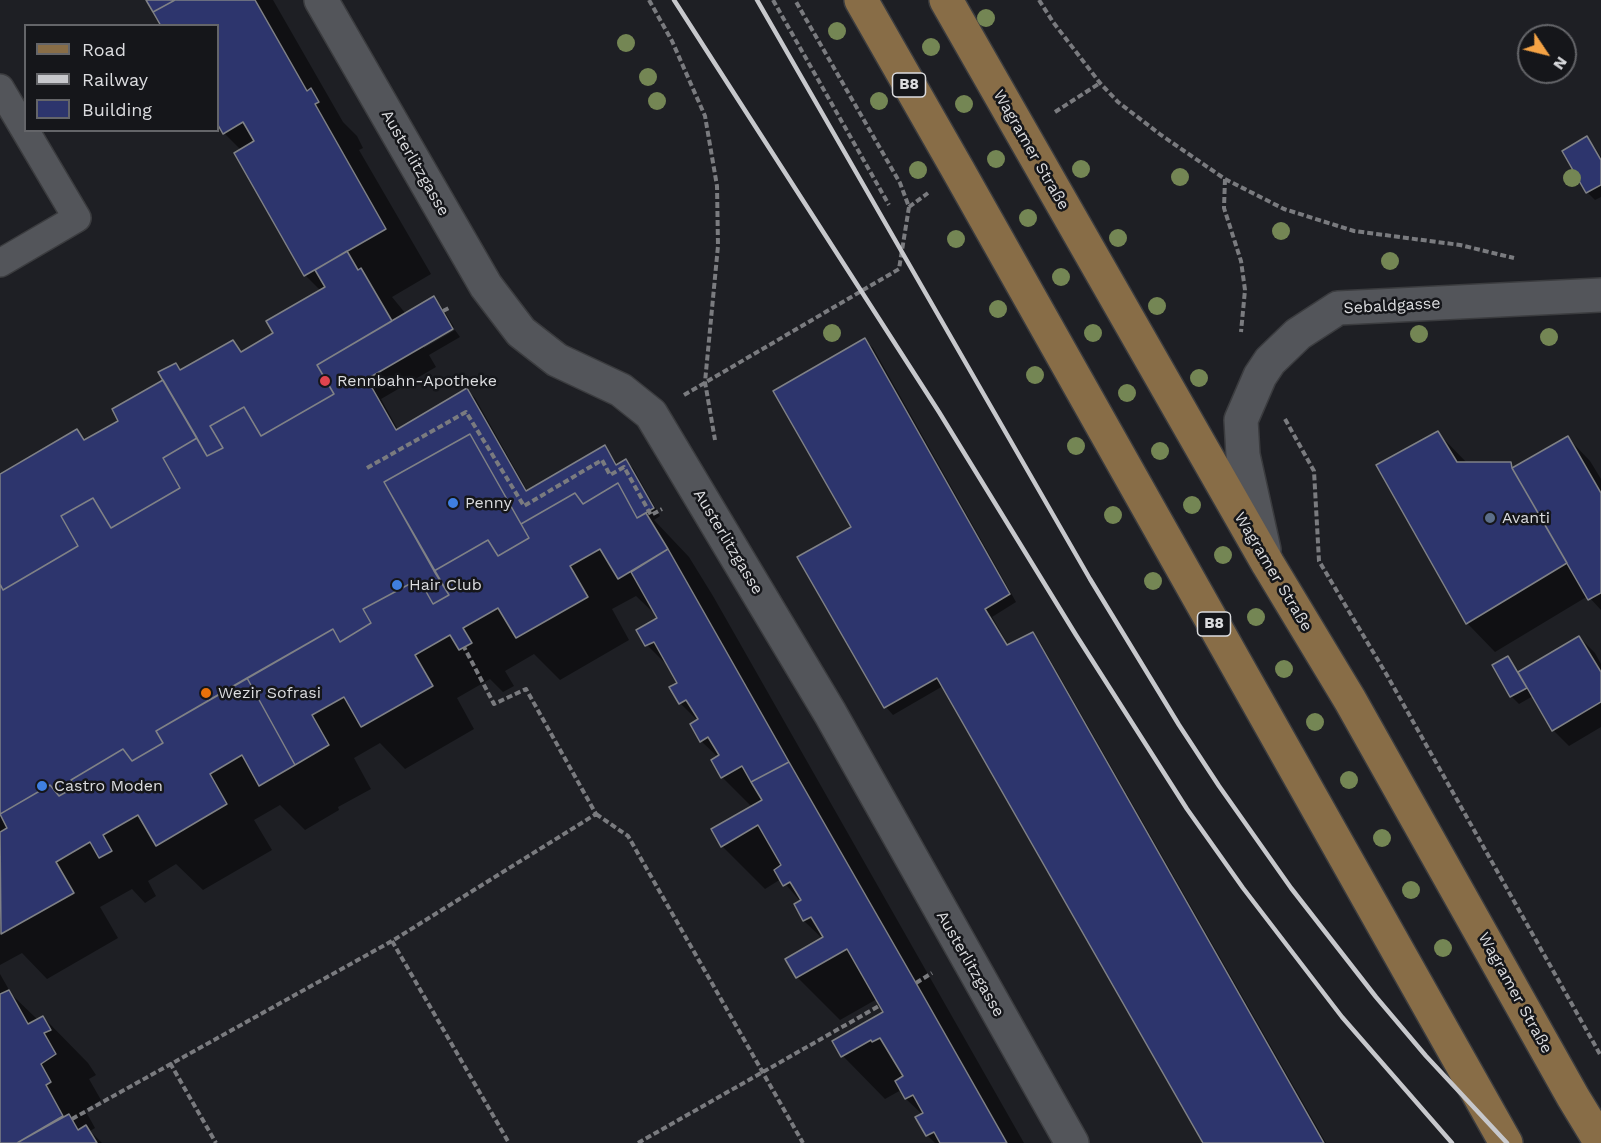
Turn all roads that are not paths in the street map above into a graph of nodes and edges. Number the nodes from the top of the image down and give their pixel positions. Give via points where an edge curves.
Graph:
1 (321, 0) edge
2 (861, 0) edge
3 (946, 0) edge
4 (0, 88) edge
5 (24, 129) edge
6 (26, 132) edge
7 (0, 263) edge
8 (1601, 295) edge
9 (1268, 564) junction
10 (1072, 1143) edge
11 (1506, 1143) edge
12 (1601, 1143) edge

1 - 10 street, Austerlitzgasse via 486,286 521,332 557,360 621,390 651,414 830,713
2 - 11 main road, B8
3 - 9 main road, Wagramer Straße
4 - 5 street
6 - 7 street via 76,218
8 - 9 street, Sebaldgasse via 1338,308 1298,334 1260,376 1241,420 1243,455
9 - 12 main road, Wagramer Straße via 1350,700

